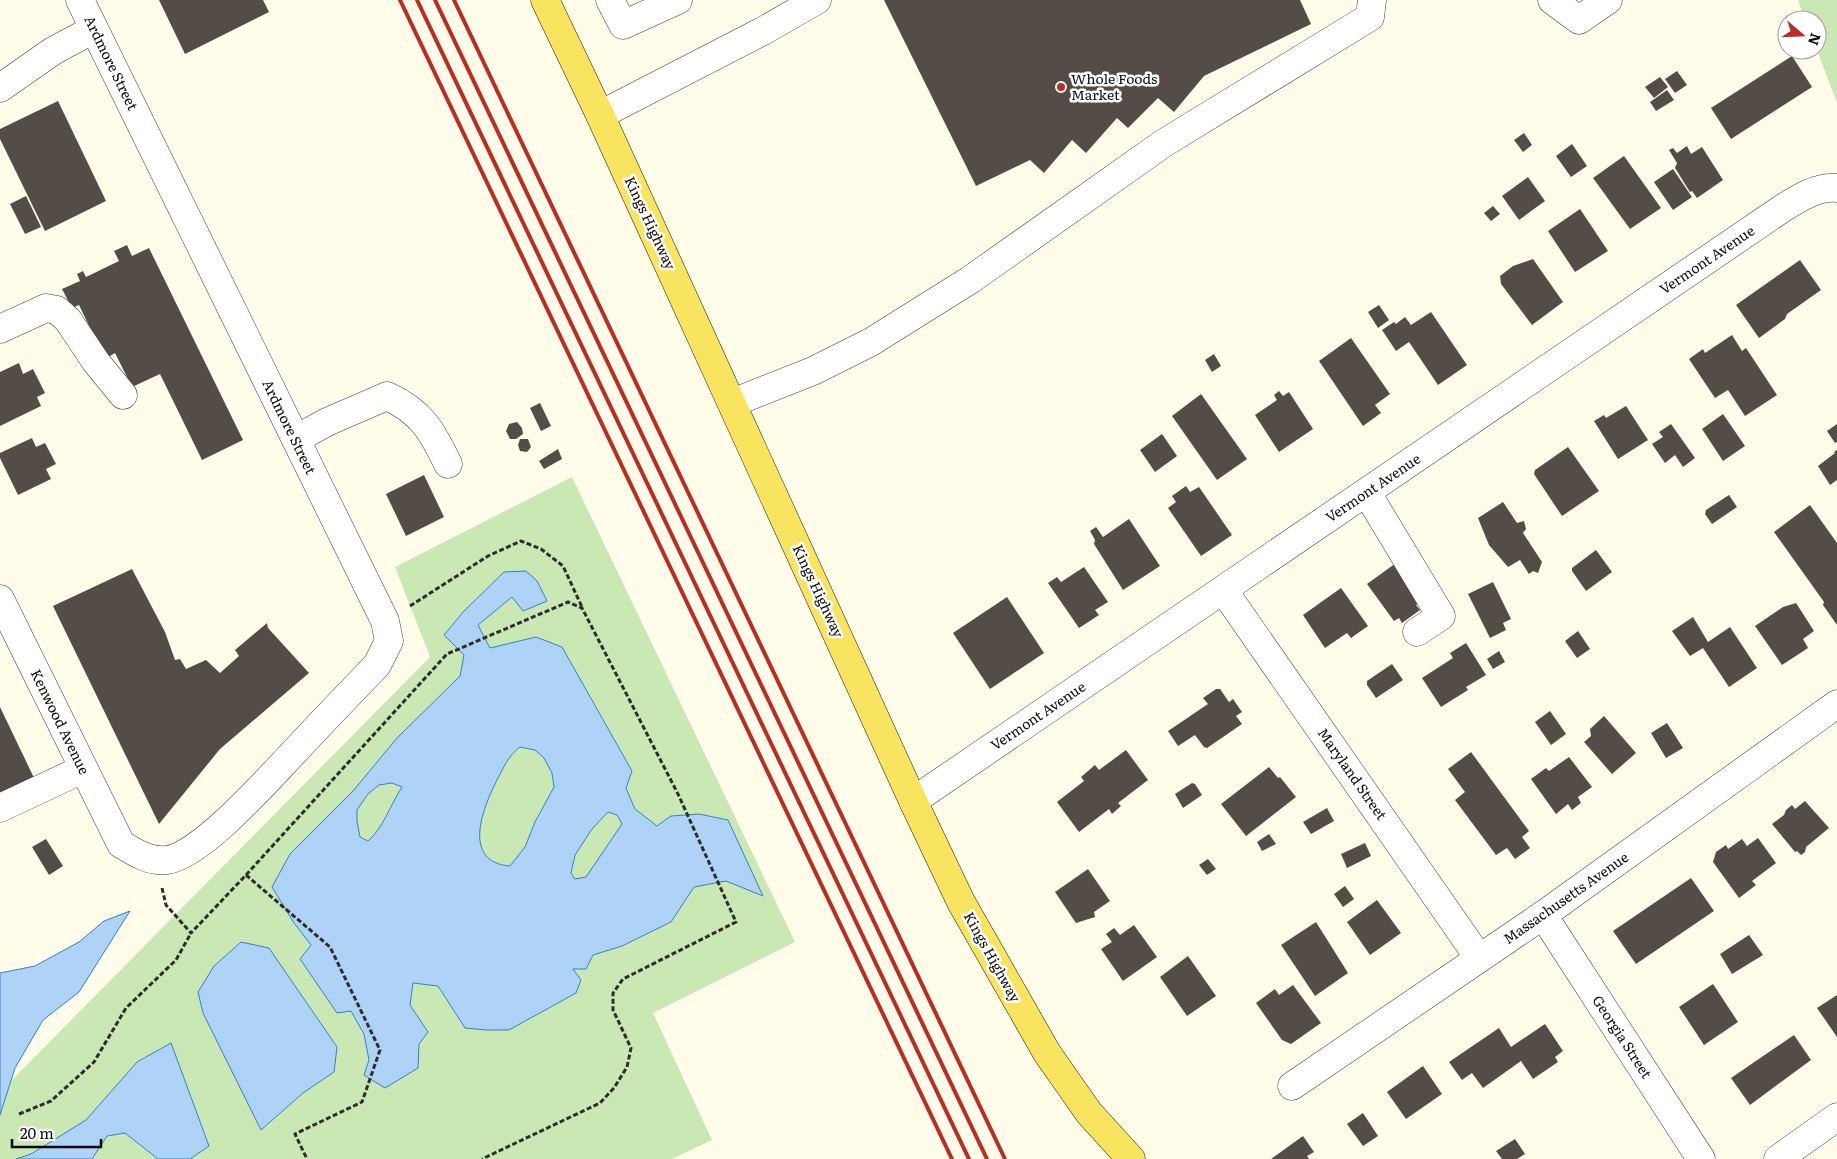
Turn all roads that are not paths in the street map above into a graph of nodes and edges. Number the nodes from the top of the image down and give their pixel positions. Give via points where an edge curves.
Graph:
1 (80, 0) edge
2 (546, 0) edge
3 (610, 0) edge
4 (678, 0) edge
5 (817, 0) edge
6 (1372, 0) edge
7 (1552, 0) edge
8 (1608, 0) edge
9 (94, 29) junction
10 (0, 88) edge
11 (600, 115) junction
12 (1837, 188) edge
13 (0, 330) edge
14 (123, 395) dead end
15 (732, 403) junction
16 (296, 439) junction
17 (448, 464) dead end
18 (1367, 493) junction
19 (1224, 590) junction
20 (2, 609) edge
21 (1417, 632) dead end
22 (1837, 704) edge
23 (83, 768) junction
24 (914, 801) junction
25 (0, 808) edge
26 (153, 860) joint
27 (1543, 915) junction
28 (1479, 958) junction
29 (1292, 1086) dead end
30 (1837, 1117) edge
31 (1131, 1159) edge
32 (1701, 1159) edge
33 (1778, 1159) edge

1 - 9 street, Ardmore Street
2 - 11 main road, Kings Highway
3 - 4 street via 623,25
5 - 11 street
6 - 15 street via 1370,16 1164,143 970,280 871,342 813,371
7 - 8 street via 1579,20
9 - 10 street via 53,51
9 - 16 street, Ardmore Street
11 - 15 main road, Kings Highway
12 - 18 street, Vermont Avenue via 1800,197 1783,208
13 - 14 street via 46,308 57,310 68,320
15 - 24 main road, Kings Highway
16 - 17 street via 387,396 403,403 431,430
16 - 26 street, Ardmore Street via 385,621 388,641 377,665 231,818 187,852 168,860
18 - 19 street, Vermont Avenue
18 - 21 street via 1441,616
19 - 24 street, Vermont Avenue
19 - 28 street, Maryland Street
20 - 23 street, Kenwood Avenue
22 - 27 street, Massachusetts Avenue
23 - 25 street
23 - 26 street, Kenwood Avenue via 121,844
24 - 31 main road, Kings Highway via 962,902 1047,1053 1089,1113
27 - 28 street, Massachusetts Avenue
27 - 32 street, Georgia Street
28 - 29 street, Massachusetts Avenue
30 - 33 street

